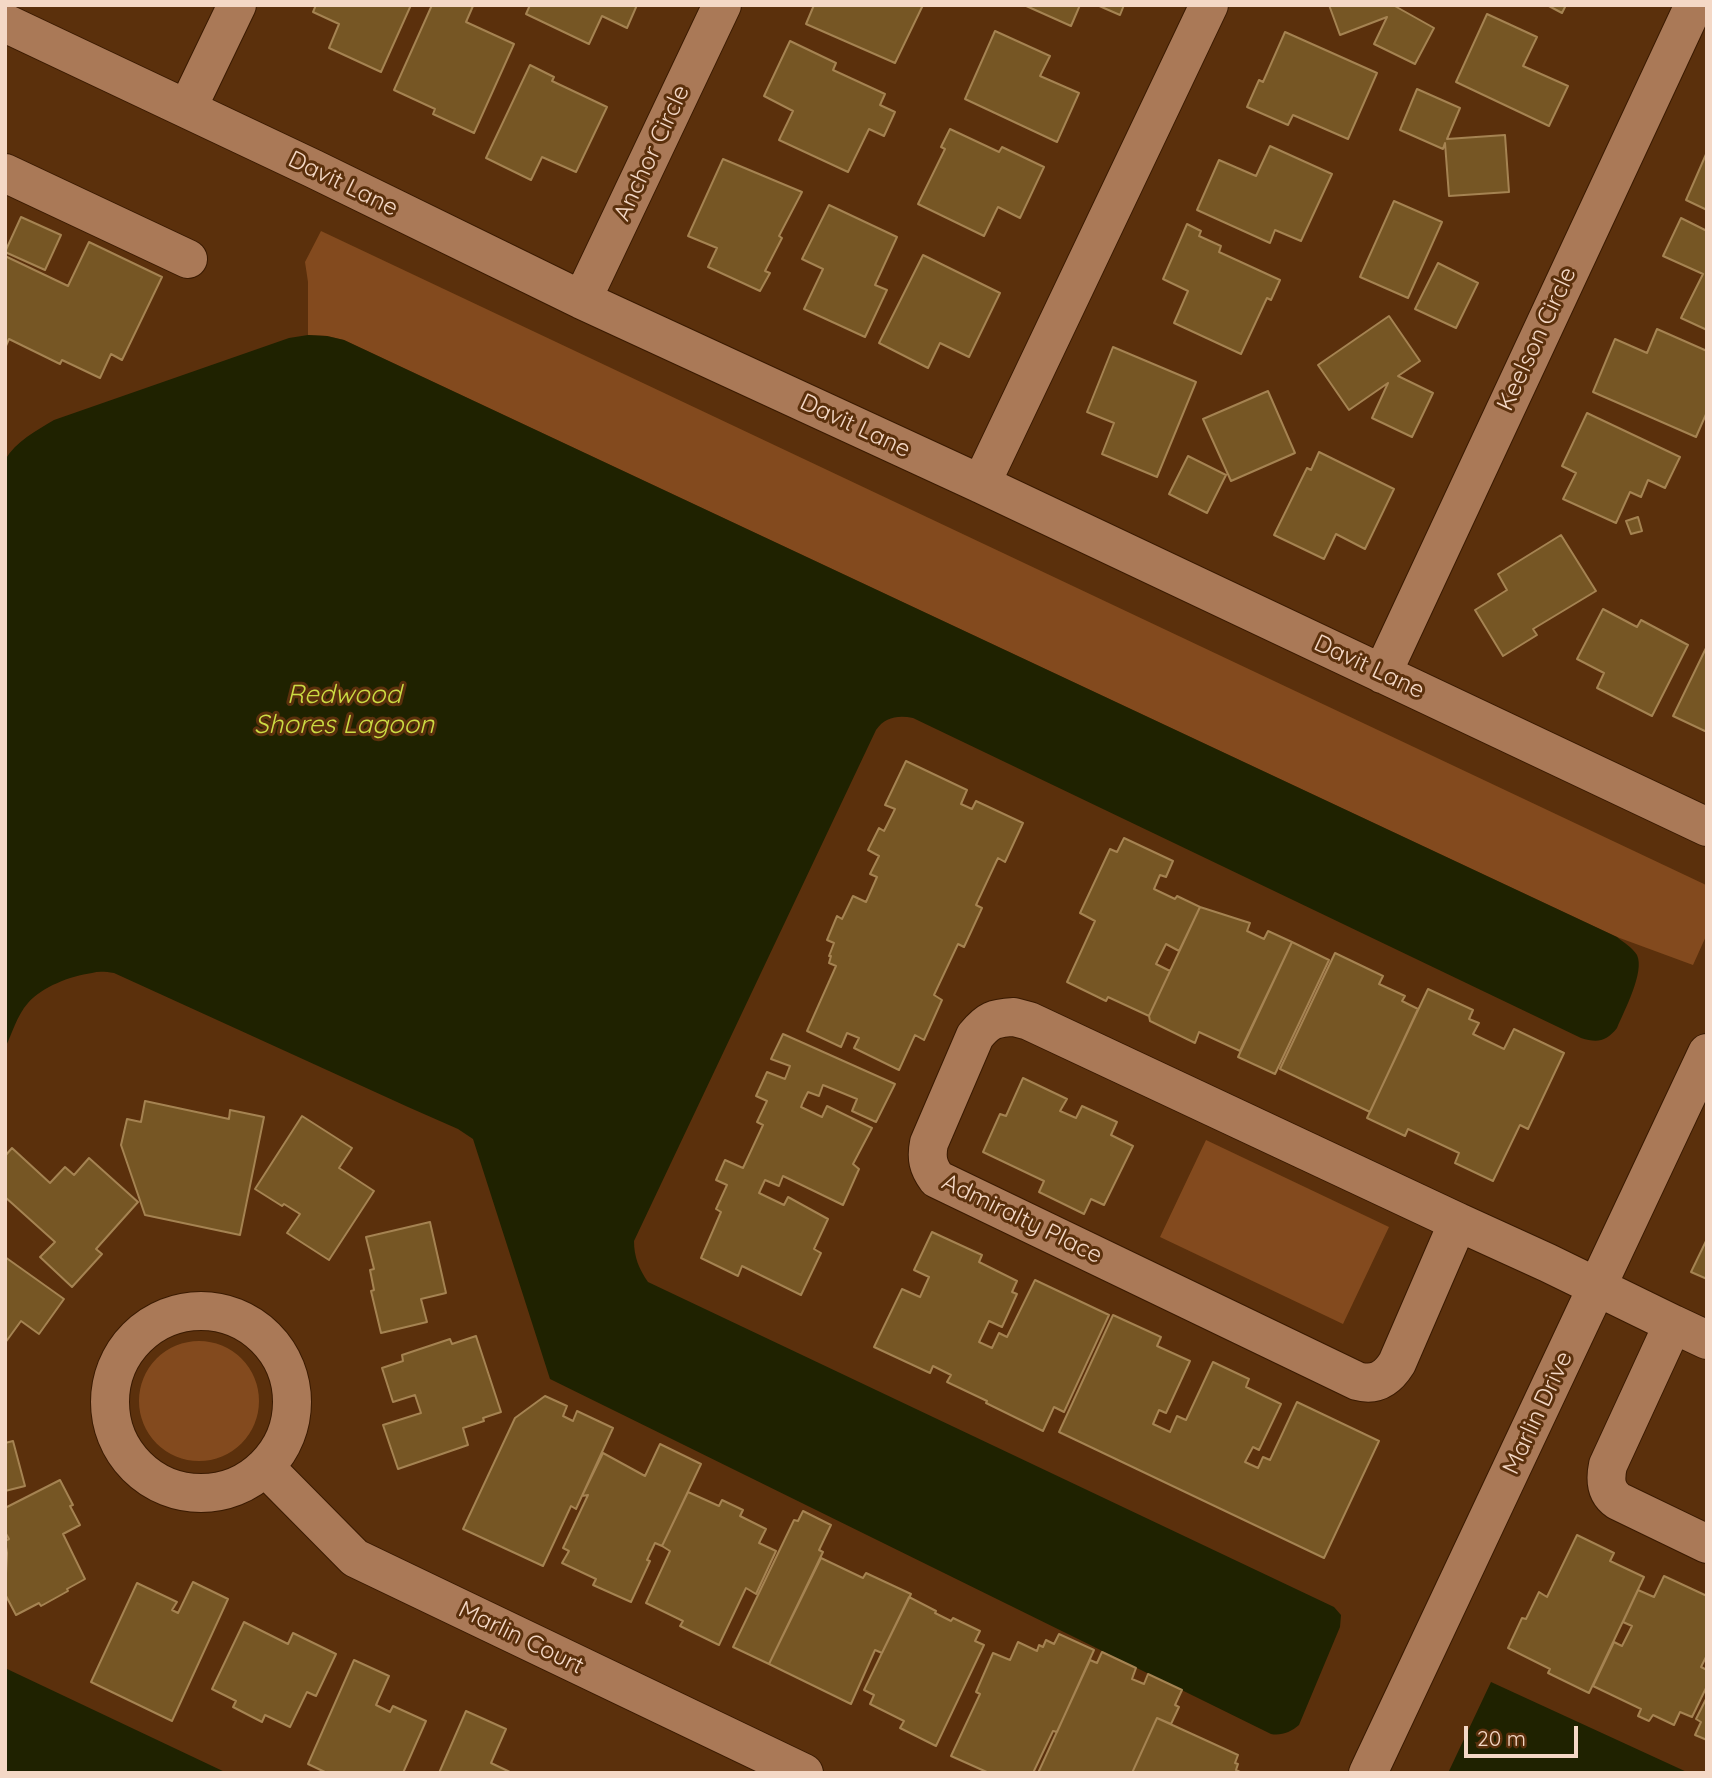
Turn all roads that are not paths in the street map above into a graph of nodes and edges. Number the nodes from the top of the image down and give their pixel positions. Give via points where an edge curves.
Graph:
1 (237, 5) edge
2 (722, 5) edge
3 (1209, 5) edge
4 (1694, 5) edge
5 (5, 23) edge
6 (187, 109) junction
7 (5, 173) edge
8 (188, 260) dead end
9 (582, 300) junction
10 (981, 484) junction
11 (1382, 674) junction
12 (1707, 827) edge
13 (1707, 1053) edge
14 (1458, 1222) junction
15 (1597, 1288) junction
16 (1690, 1332) edge
17 (265, 1467) junction
18 (1707, 1544) edge
19 (804, 1773) edge
20 (1368, 1773) edge

1 - 6 street
2 - 9 street, Anchor Circle
3 - 10 street
4 - 11 street, Keelson Circle
5 - 6 street, Davit Lane
6 - 9 street, Davit Lane
7 - 8 street
9 - 10 street, Davit Lane
10 - 11 street, Davit Lane
11 - 12 street, Davit Lane
13 - 15 street, Marlin Drive
14 - 14 street, Admiralty Place via 1397,1363 1378,1382 1366,1384 937,1179 926,1156 975,1036 996,1018 1014,1017
14 - 15 street, Admiralty Place
15 - 16 street, Admiralty Place
15 - 20 street, Marlin Drive
16 - 18 street via 1608,1465 1606,1481 1618,1501
17 - 17 street via 242,1484 214,1493 186,1492 159,1483 135,1466 119,1442 110,1415 110,1396 120,1359 137,1336 163,1318 194,1310 225,1314 254,1327 276,1350 289,1379 292,1411 283,1441
17 - 19 street, Marlin Court via 355,1559

